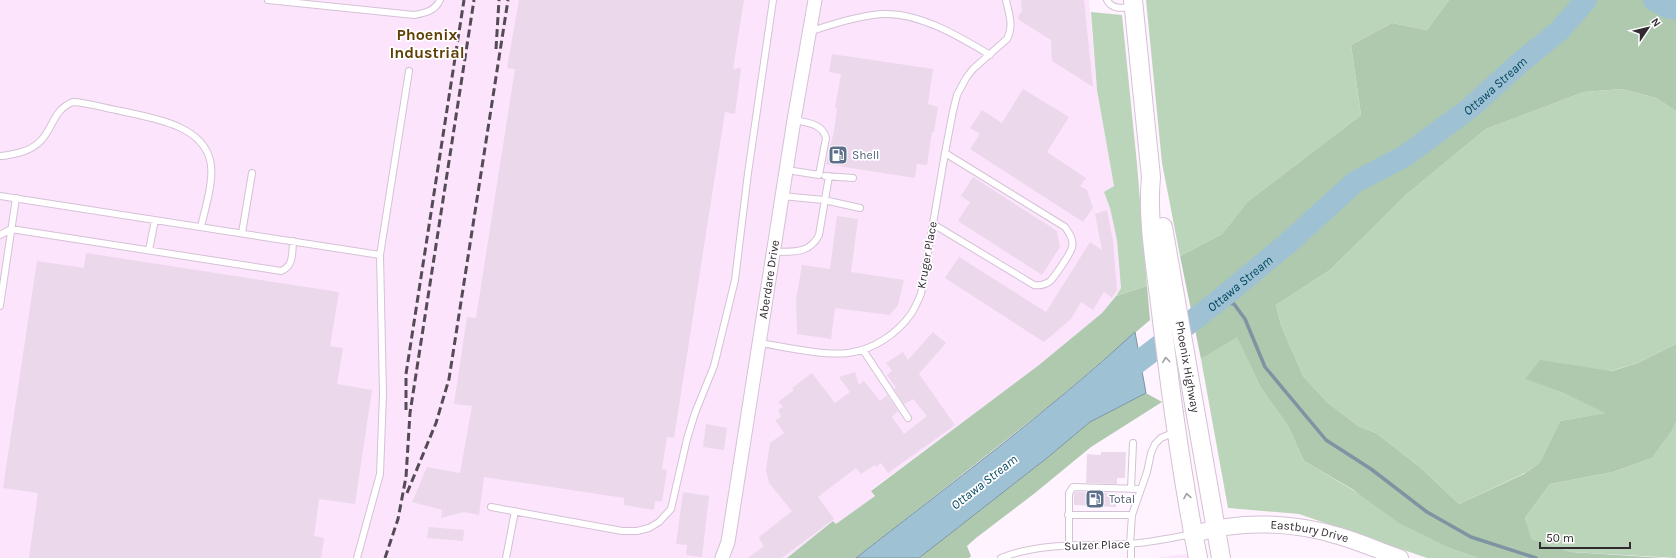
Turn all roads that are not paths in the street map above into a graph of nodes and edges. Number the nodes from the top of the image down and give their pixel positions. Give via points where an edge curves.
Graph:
1 (268, 0) edge
2 (440, 0) edge
3 (773, 0) edge
4 (815, 0) edge
5 (1006, 0) edge
6 (1107, 0) edge
7 (1133, 3) edge
8 (811, 31) junction
9 (990, 55) junction
10 (408, 71) dead end
11 (794, 120) junction
12 (945, 153) junction
13 (0, 156) edge
14 (787, 170) junction
15 (252, 173) dead end
16 (819, 175) junction
17 (829, 176) junction
18 (853, 178) dead end
19 (0, 196) edge
20 (782, 196) junction
21 (16, 198) junction
22 (824, 200) junction
23 (860, 208) dead end
24 (155, 220) junction
25 (933, 224) junction
26 (201, 227) junction
27 (11, 229) junction
28 (242, 233) junction
29 (0, 235) edge
30 (293, 241) junction
31 (149, 250) junction
32 (773, 252) junction
33 (380, 255) junction
34 (1166, 285) junction
35 (0, 306) edge
36 (760, 343) junction
37 (863, 350) junction
38 (908, 418) dead end
39 (1176, 431) junction
40 (1133, 443) dead end
41 (1131, 489) junction
42 (1141, 489) junction
43 (491, 507) dead end
44 (515, 510) junction
45 (1132, 515) junction
46 (1068, 516) junction
47 (1216, 528) junction
48 (1194, 534) junction
49 (1130, 544) junction
50 (1069, 546) junction
51 (357, 558) edge
52 (506, 558) edge
53 (722, 558) edge
54 (1001, 558) edge
55 (1131, 558) edge
56 (1198, 558) edge
57 (1221, 558) edge
58 (1400, 558) edge

1 - 2 lane via 414,15 428,12 438,5
3 - 44 lane via 735,280 714,366 686,439 671,508 659,522 637,531 622,531
4 - 8 street, Aberdare Drive
5 - 9 lane, Kruger Place via 1012,25 1010,32 1007,39
6 - 7 lane via 1118,8
7 - 34 main road, Phoenix Highway via 1151,178 1157,193
8 - 9 lane via 861,17 884,14 910,17 956,35
8 - 11 street, Aberdare Drive
9 - 12 lane, Kruger Place via 966,78 957,95
10 - 33 lane
11 - 14 street, Aberdare Drive
11 - 16 lane via 819,126 825,133
12 - 25 lane, Kruger Place
12 - 25 lane via 1065,227 1073,242 1072,249 1051,280 1041,286 1034,286
13 - 26 lane via 27,151 40,143 58,111 72,102 163,120 195,136 205,148 210,160 211,178
14 - 16 lane
14 - 20 street, Aberdare Drive
15 - 28 lane
16 - 17 lane
17 - 18 lane
17 - 22 lane
19 - 21 lane
20 - 22 lane
20 - 32 street, Aberdare Drive
21 - 24 lane
21 - 27 lane
22 - 23 lane
22 - 32 lane via 819,235 815,242 802,250
24 - 26 lane
24 - 31 lane
25 - 37 lane, Kruger Place via 920,294 912,313 896,331 880,343
26 - 28 lane
27 - 29 lane
27 - 31 lane
27 - 35 lane
28 - 30 lane
30 - 31 lane via 291,264 281,271
30 - 33 lane
32 - 36 street, Aberdare Drive
33 - 51 lane via 383,394 380,474
39 -> 34 main road, Phoenix Highway via 1171,399
34 - 47 main road, Phoenix Highway via 1189,372
36 - 37 lane, Kruger Place via 826,352 847,353
36 - 53 street, Aberdare Drive via 728,542
37 - 38 lane
39 - 42 lane via 1160,438 1155,444
48 -> 39 main road, Phoenix Highway
40 - 41 lane
41 - 42 lane
41 - 46 lane via 1077,486 1069,493
42 - 45 lane
43 - 44 lane
44 - 52 lane
45 - 46 lane
45 - 49 lane
46 - 50 lane
47 - 48 street, Eastbury Drive
47 - 57 main road, Phoenix Highway
47 - 58 street, Eastbury Drive via 1244,524 1311,529 1340,536
48 - 49 lane, Sulzer Place
48 - 56 main road, Phoenix Highway
49 - 50 lane, Sulzer Place
49 - 55 lane
50 - 54 lane, Sulzer Place via 1043,547 1016,552

